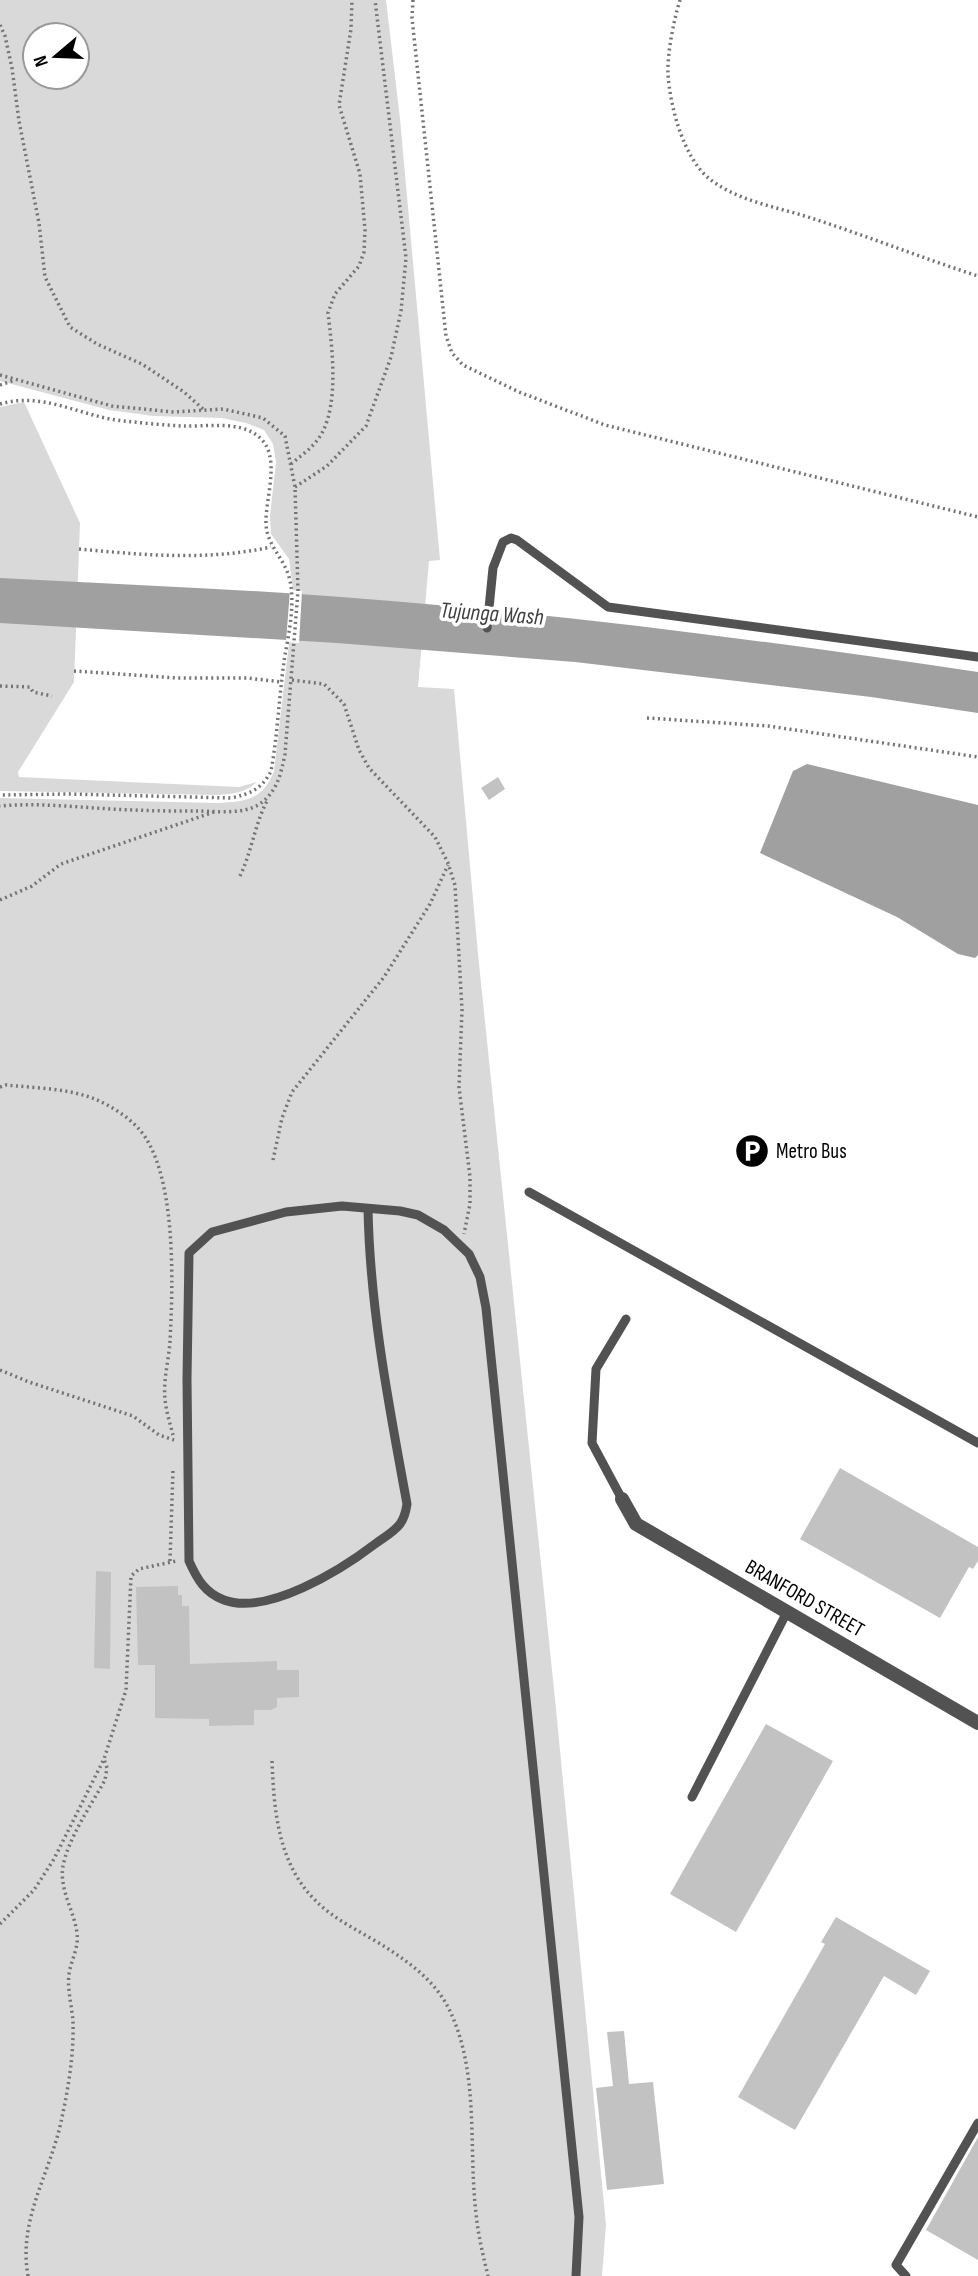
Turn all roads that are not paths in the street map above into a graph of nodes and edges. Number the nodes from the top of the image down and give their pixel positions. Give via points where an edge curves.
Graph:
1 (487, 628) dead end
2 (978, 657) edge
3 (528, 1192) dead end
4 (368, 1209) junction
5 (626, 1320) dead end
6 (978, 1443) edge
7 (622, 1499) joint
8 (787, 1612) junction
9 (978, 1723) edge
10 (692, 1797) dead end
11 (978, 2123) edge
12 (576, 2276) edge
13 (906, 2276) edge

1 - 2 lane via 493,568 503,542 511,538 608,607
3 - 6 lane
4 - 4 lane via 309,1209 251,1220 212,1232 189,1253 189,1562 197,1581 225,1601 251,1603 311,1585 349,1564 399,1526 405,1516 407,1504 381,1367
4 - 12 lane via 418,1215 444,1230 469,1254 480,1277 579,2217
5 - 7 lane via 596,1369 592,1443
7 - 8 street, BRANFORD STREET via 636,1524
8 - 9 street, BRANFORD STREET
8 - 10 lane
11 - 13 lane via 896,2265

